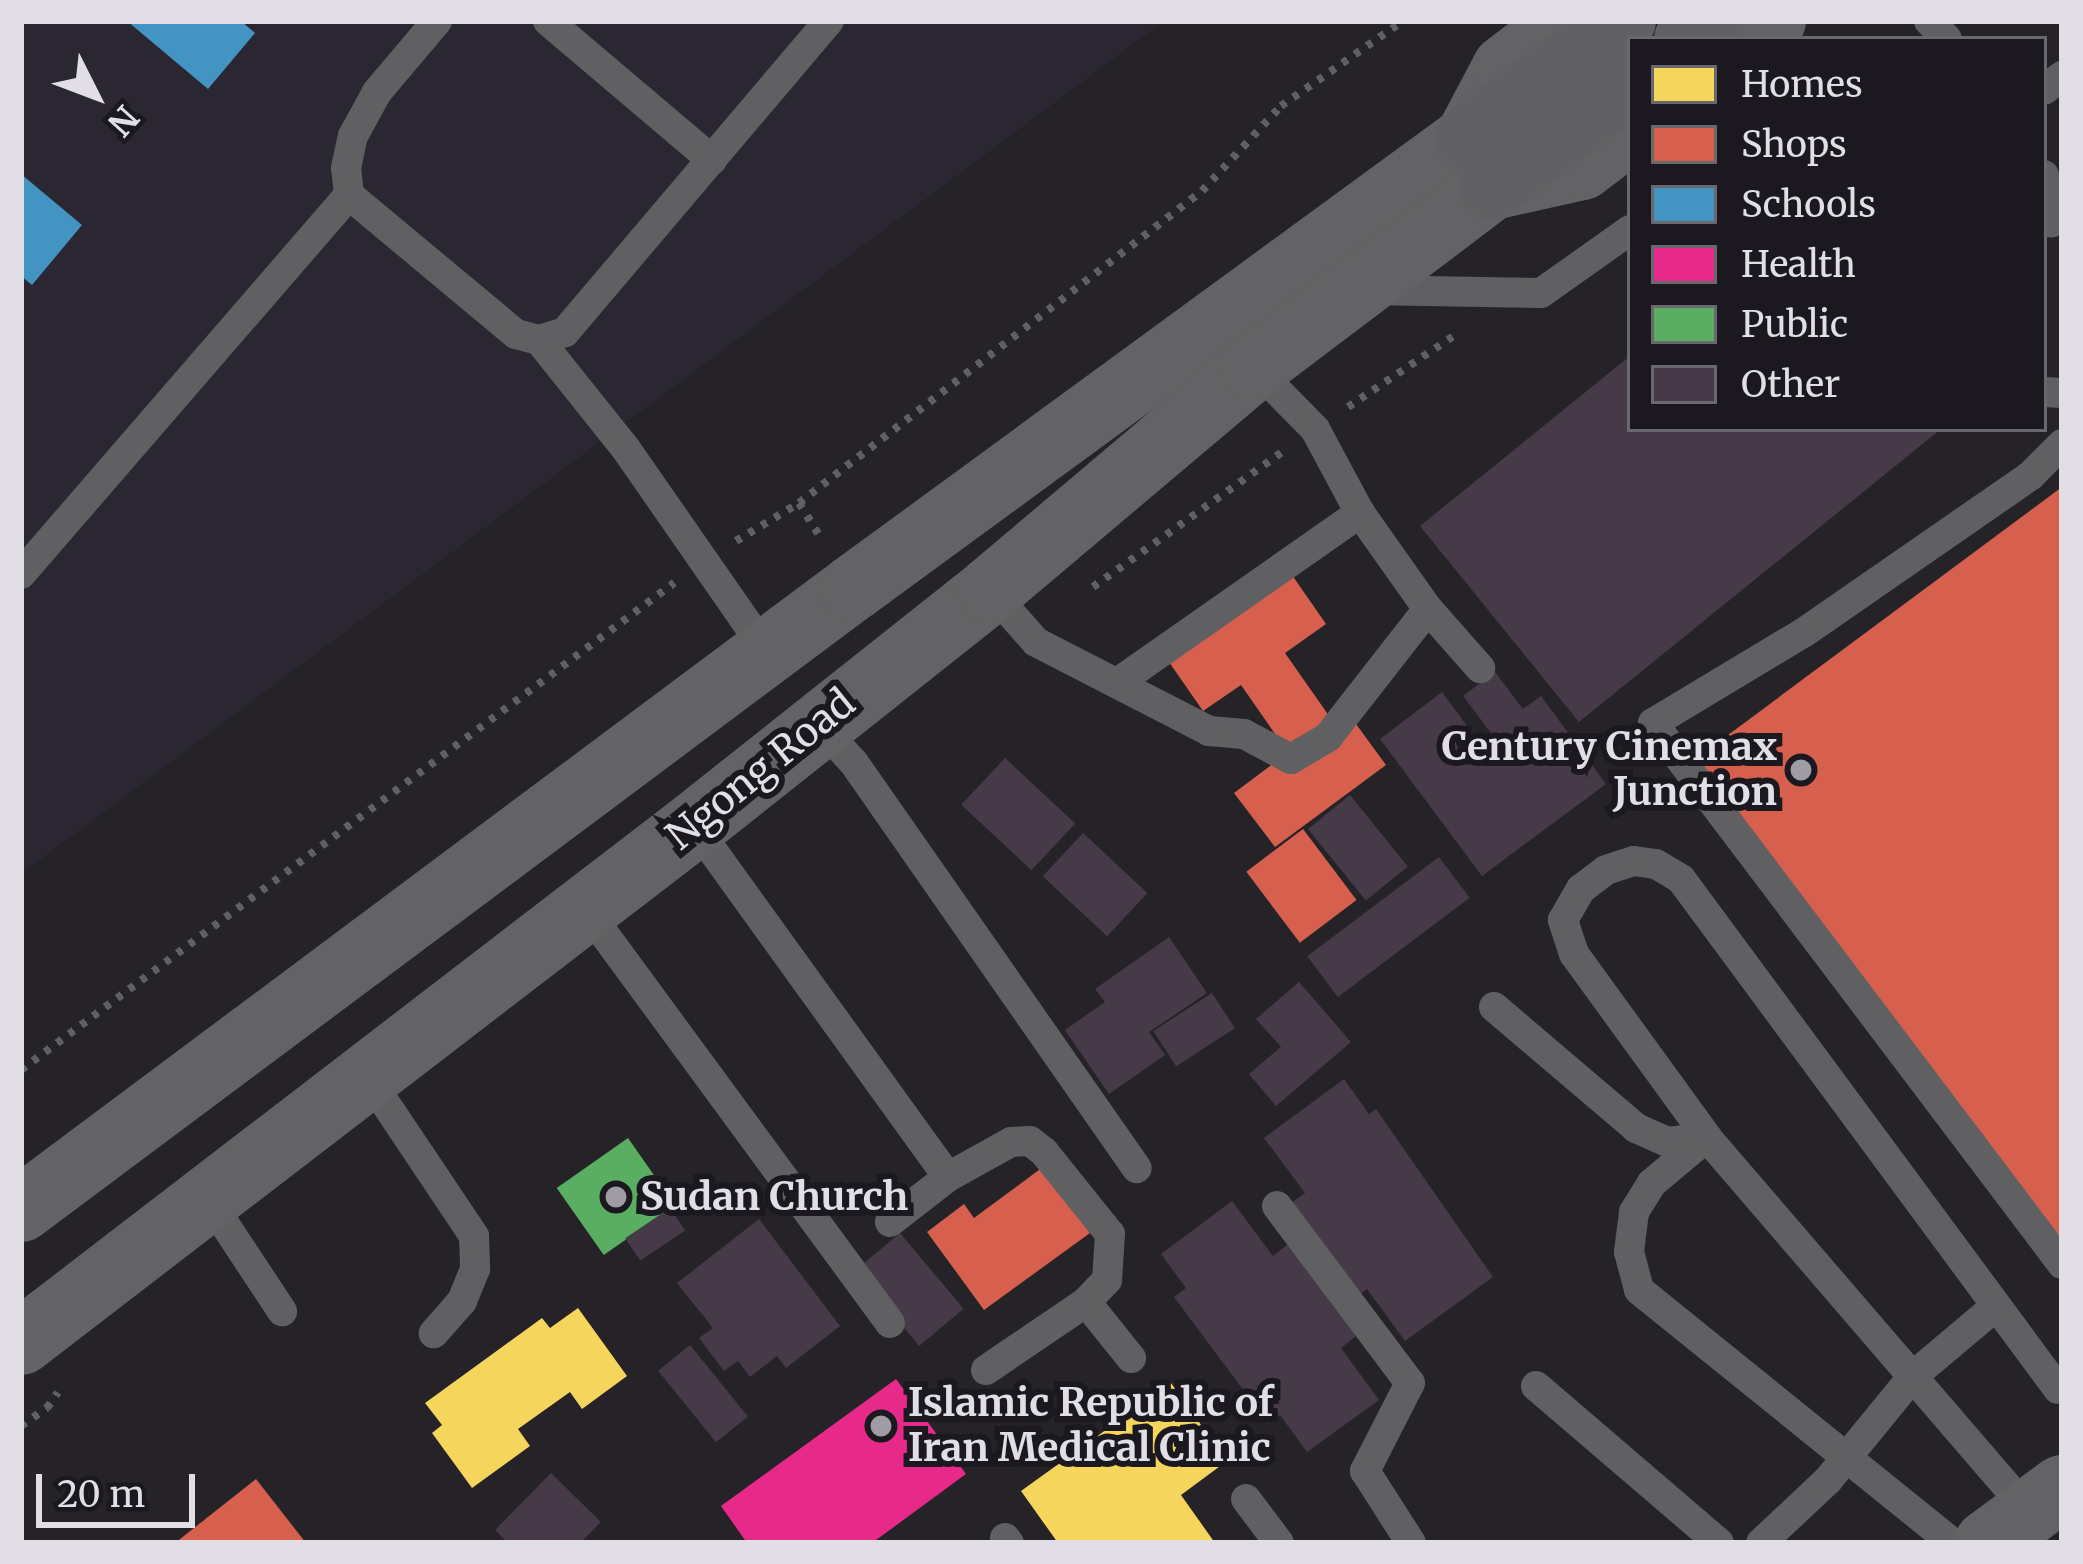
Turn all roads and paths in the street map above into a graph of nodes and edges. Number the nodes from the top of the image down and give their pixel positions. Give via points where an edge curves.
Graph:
1 (437, 21) edge
2 (548, 21) edge
3 (829, 21) edge
4 (1566, 21) edge
5 (1623, 21) edge
6 (1627, 84) edge
7 (1627, 132) edge
8 (712, 160) junction
9 (1480, 163) junction
10 (2047, 193) edge
11 (349, 195) junction
12 (2052, 223) edge
13 (1627, 232) edge
14 (1361, 290) junction
15 (539, 340) junction
16 (1254, 367) junction
17 (2062, 444) edge
18 (1360, 513) junction
19 (21, 574) edge
20 (990, 590) junction
21 (1428, 609) junction
22 (767, 652) junction
23 (1480, 668) dead end
24 (1117, 683) junction
25 (818, 724) junction
26 (694, 825) junction
27 (585, 908) junction
28 (1494, 1007) dead end
29 (365, 1073) junction
30 (1707, 1137) junction
31 (1137, 1168) dead end
32 (949, 1177) junction
33 (210, 1202) junction
34 (1276, 1206) dead end
35 (21, 1209) edge
36 (890, 1222) dead end
37 (2062, 1264) edge
38 (1086, 1302) junction
39 (1996, 1306) junction
40 (282, 1311) dead end
41 (890, 1323) dead end
42 (434, 1333) dead end
43 (21, 1342) edge
44 (1131, 1358) dead end
45 (986, 1370) dead end
46 (1913, 1376) junction
47 (1536, 1386) dead end
48 (2058, 1389) dead end
49 (1845, 1460) junction
50 (1246, 1498) dead end
51 (2040, 1505) edge
52 (1279, 1543) edge
53 (1411, 1543) edge
54 (1719, 1543) edge
55 (1761, 1543) edge
56 (1953, 1543) edge

1 - 11 lane via 377,92 352,136
2 - 8 lane
3 - 8 lane
4 - 9 main road, Ngong Road via 1505,68
5 - 9 main road, Ngong Road
6 - 9 main road, Ngong Road
7 - 9 main road, Ngong Road via 1582,167
8 - 15 lane via 580,320
9 - 14 main road, Ngong Road
9 - 22 main road
10 - 12 lane
11 - 15 lane via 517,334
11 - 19 lane
13 - 14 lane via 1541,293
14 - 16 main road, Ngong Road
15 - 22 lane
16 - 18 lane via 1315,429
16 - 20 main road, Ngong Road
17 - 37 lane via 2030,476 1822,620 1653,723
18 - 21 lane
18 - 24 lane
20 - 24 lane via 1036,642
20 - 25 main road, Ngong Road
21 - 23 lane
21 - 24 lane via 1328,737 1291,758 1244,734 1209,731
22 - 35 main road
25 - 26 main road, Ngong Road
25 - 31 lane
26 - 27 main road, Ngong Road
26 - 32 lane
27 - 29 main road, Ngong Road
27 - 41 lane
28 - 30 lane via 1636,1128 1668,1142
29 - 33 main road, Ngong Road
29 - 42 lane via 474,1236 475,1269 463,1301
30 - 39 lane via 1574,954 1563,920 1581,889 1634,860 1681,879
30 - 46 lane
30 - 49 lane via 1652,1183 1634,1212 1629,1252 1639,1290
32 - 36 lane
32 - 38 lane via 1011,1142 1030,1141 1044,1152 1110,1234 1106,1280
33 - 40 lane
33 - 43 main road, Ngong Road
34 - 53 lane via 1410,1383 1365,1471
38 - 44 lane
38 - 45 lane
39 - 46 lane
39 - 48 lane
46 - 49 lane
46 - 51 lane
47 - 54 lane
49 - 55 lane
49 - 56 lane
50 - 52 lane

